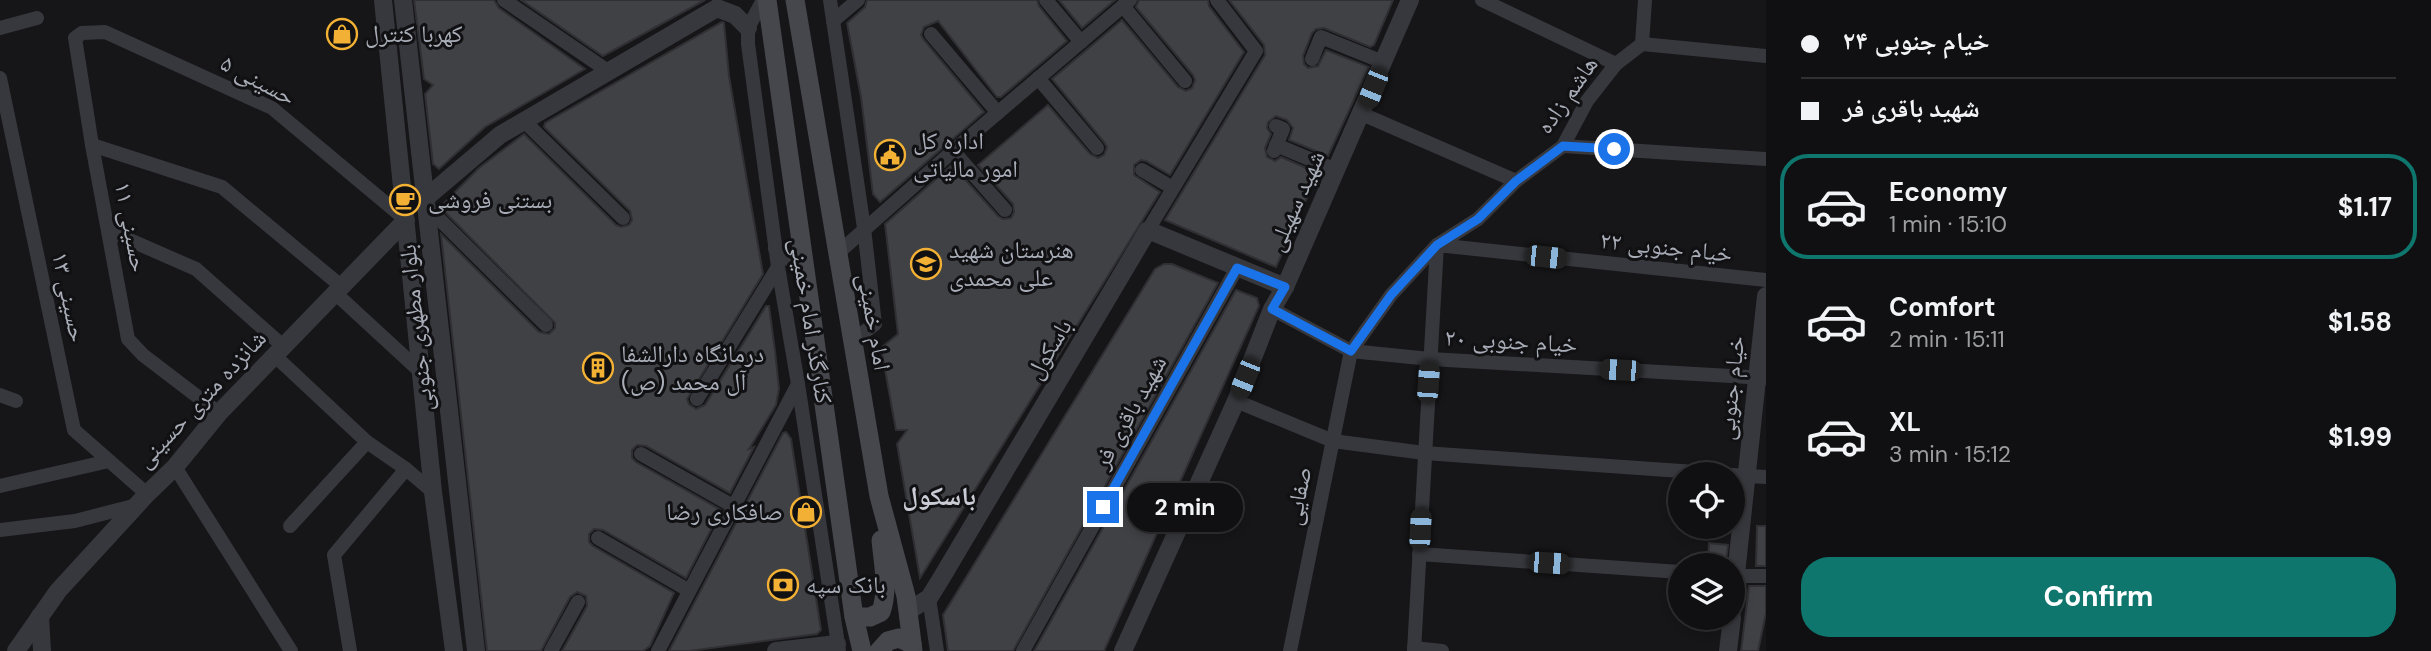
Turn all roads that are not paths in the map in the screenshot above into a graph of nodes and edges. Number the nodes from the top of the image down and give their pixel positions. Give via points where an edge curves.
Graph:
1 (383, 0) edge
2 (403, 0) edge
3 (504, 0) edge
4 (765, 0) edge
5 (795, 0) edge
6 (831, 0) edge
7 (858, 0) edge
8 (1046, 0) edge
9 (1217, 0) edge
10 (1482, 0) edge
11 (1645, 0) edge
12 (1407, 1) edge
13 (1126, 3) edge
14 (718, 4) edge
15 (37, 18) dead end
16 (833, 21) junction
17 (0, 28) edge
18 (748, 28) junction
19 (105, 32) joint
20 (932, 34) dead end
21 (1081, 42) junction
22 (1642, 44) junction
23 (1766, 55) edge
24 (1312, 59) dead end
25 (1384, 62) junction
26 (1616, 64) junction
27 (608, 71) junction
28 (0, 78) edge
29 (1038, 78) junction
30 (1185, 81) dead end
31 (998, 113) junction
32 (1362, 114) junction
33 (523, 121) junction
34 (1276, 126) dead end
35 (92, 145) junction
36 (1563, 146) junction
37 (1097, 148) dead end
38 (953, 151) junction
39 (1766, 159) edge
40 (1142, 170) dead end
41 (1336, 170) junction
42 (1516, 181) junction
43 (1173, 188) junction
44 (427, 202) junction
45 (1005, 211) dead end
46 (623, 218) dead end
47 (406, 220) junction
48 (864, 228) junction
49 (1148, 230) junction
50 (109, 231) junction
51 (1437, 245) junction
52 (775, 248) junction
53 (838, 253) junction
54 (778, 267) junction
55 (1237, 268) junction
56 (807, 273) junction
57 (1766, 280) edge
58 (1285, 287) junction
59 (337, 289) junction
60 (1766, 296) edge
61 (1272, 309) junction
62 (546, 325) dead end
63 (853, 340) junction
64 (278, 351) junction
65 (1351, 351) junction
66 (1430, 359) junction
67 (422, 373) junction
68 (1761, 378) edge
69 (798, 384) junction
70 (0, 395) edge
71 (697, 399) dead end
72 (16, 401) dead end
73 (1236, 401) junction
74 (219, 413) junction
75 (367, 442) junction
76 (1333, 442) junction
77 (1424, 453) junction
78 (641, 454) dead end
79 (109, 461) junction
80 (1743, 462) edge
81 (175, 467) junction
82 (406, 469) junction
83 (1668, 470) edge
84 (1745, 475) edge
85 (1766, 477) edge
86 (0, 486) edge
87 (433, 492) junction
88 (879, 496) junction
89 (142, 499) junction
90 (733, 506) junction
91 (290, 526) dead end
92 (0, 530) edge
93 (598, 538) dead end
94 (1419, 554) junction
95 (1668, 571) edge
96 (1745, 576) edge
97 (1766, 576) edge
98 (688, 590) junction
99 (929, 598) junction
100 (578, 602) dead end
101 (908, 611) junction
102 (40, 616) junction
103 (854, 617) junction
104 (1731, 630) edge
105 (838, 648) edge
106 (912, 648) edge
107 (454, 650) edge
108 (1414, 650) edge
109 (16, 651) edge
110 (41, 651) edge
111 (291, 651) edge
112 (350, 651) edge
113 (475, 651) edge
114 (551, 651) edge
115 (658, 651) edge
116 (776, 651) edge
117 (862, 651) edge
118 (879, 651) edge
119 (937, 651) edge
120 (1023, 651) edge
121 (1123, 651) edge
122 (1290, 651) edge
123 (1441, 651) edge
124 (1728, 651) edge

1 - 47 street, بلوار مطهری جنوبی
2 - 44 street, بلوار مطهری جنوبی
3 - 27 street
4 - 18 street
4 - 56 main road
5 - 53 main road, امام خمینی
6 - 16 street
7 - 16 street
8 - 21 street
9 - 43 street via 1256,51
10 - 26 street
11 - 22 street
12 - 25 street, شهید سهیلی
13 - 21 street
13 - 30 street
14 - 18 street
14 - 27 street
15 - 17 street
16 - 48 street
18 - 52 street, کنارگذر امام خمینی
19 - 35 street, حسینی ۱۱ via 82,33 75,38
19 - 47 street, حسینی ۵ via 272,108
20 - 31 street
21 - 29 street
22 - 23 street
22 - 26 street, هاشم زاده
24 - 25 street via 1321,37
25 - 32 street, شهید سهیلی
26 - 36 street, هاشم زاده via 1587,101
27 - 33 street
28 - 79 street, حسینی ۱۳ via 70,414 75,430
29 - 31 street
29 - 37 street
31 - 38 street
32 - 41 street, شهید سهیلی
32 - 42 street
33 - 44 street via 500,135
33 - 46 street
34 - 41 street via 1283,129 1275,148
35 - 50 street, حسینی ۱۱
35 - 59 street via 222,187
36 - 39 street
36 - 42 street, هاشم زاده
38 - 45 street
38 - 48 street
40 - 43 street
41 - 58 street, شهید سهیلی
42 - 51 street, هاشم زاده via 1478,219
43 - 49 street
44 - 62 street
44 - 113 street, بلوار مطهری جنوبی
47 - 59 street, شانزده متری حسینی
47 - 67 street, بلوار مطهری جنوبی
48 - 53 street
48 - 63 street via 875,324
49 - 55 street
49 - 99 street, باسکول
50 - 64 street via 196,269
50 - 74 street, حسینی ۱۱ via 128,339
51 - 57 street, خیام جنوبی ۲۲
51 - 65 street, هاشم زاده via 1391,295
51 - 66 street
52 - 54 street, کنارگذر امام خمینی
52 - 56 street
53 - 63 main road, امام خمینی
54 - 69 street, کنارگذر امام خمینی
54 - 71 street
55 - 58 street
55 - 120 street, شهید باقری فر
56 - 103 main road
58 - 61 street, شهید سهیلی
59 - 64 street, شانزده متری حسینی
59 - 67 street
60 - 68 street, خیام جنوبی
61 - 65 street
61 - 73 street, شهید سهیلی
63 - 88 main road, امام خمینی
64 - 74 street, شانزده متری حسینی
64 - 75 street
65 - 66 street, خیام جنوبی ۲۰
65 - 76 street, صفایی
66 - 68 street, خیام جنوبی ۲۰
66 - 77 street
67 - 87 street, بلوار مطهری جنوبی
68 - 80 street, خیام جنوبی
69 - 90 street
69 - 105 street, کنارگذر امام خمینی
70 - 72 street
73 - 76 street
73 - 121 street, شهید سهیلی
74 - 81 street, شانزده متری حسینی
75 - 82 street
75 - 91 street
76 - 77 street
76 - 122 street, صفایی
77 - 83 street
77 - 94 street
78 - 90 street
79 - 86 street
79 - 89 street, حسینی ۱۳
81 - 89 street, شانزده متری حسینی
81 - 111 street
82 - 87 street
82 - 112 street via 334,555
84 - 85 street
87 - 107 street, بلوار مطهری جنوبی
88 - 101 main road, امام خمینی
88 - 103 main road via 884,602 881,612
89 - 92 street via 75,521
89 - 102 street, شانزده متری حسینی
90 - 98 street
93 - 98 street
94 - 95 street
94 - 108 street
96 - 97 street
98 - 115 street
99 - 101 street, باسکول
99 - 119 street
100 - 114 street
101 - 106 main road, امام خمینی
102 - 109 street, شانزده متری حسینی
102 - 110 street
103 - 117 main road
104 - 124 street
105 - 116 street
106 - 118 main road via 899,638 888,640
108 - 123 street

